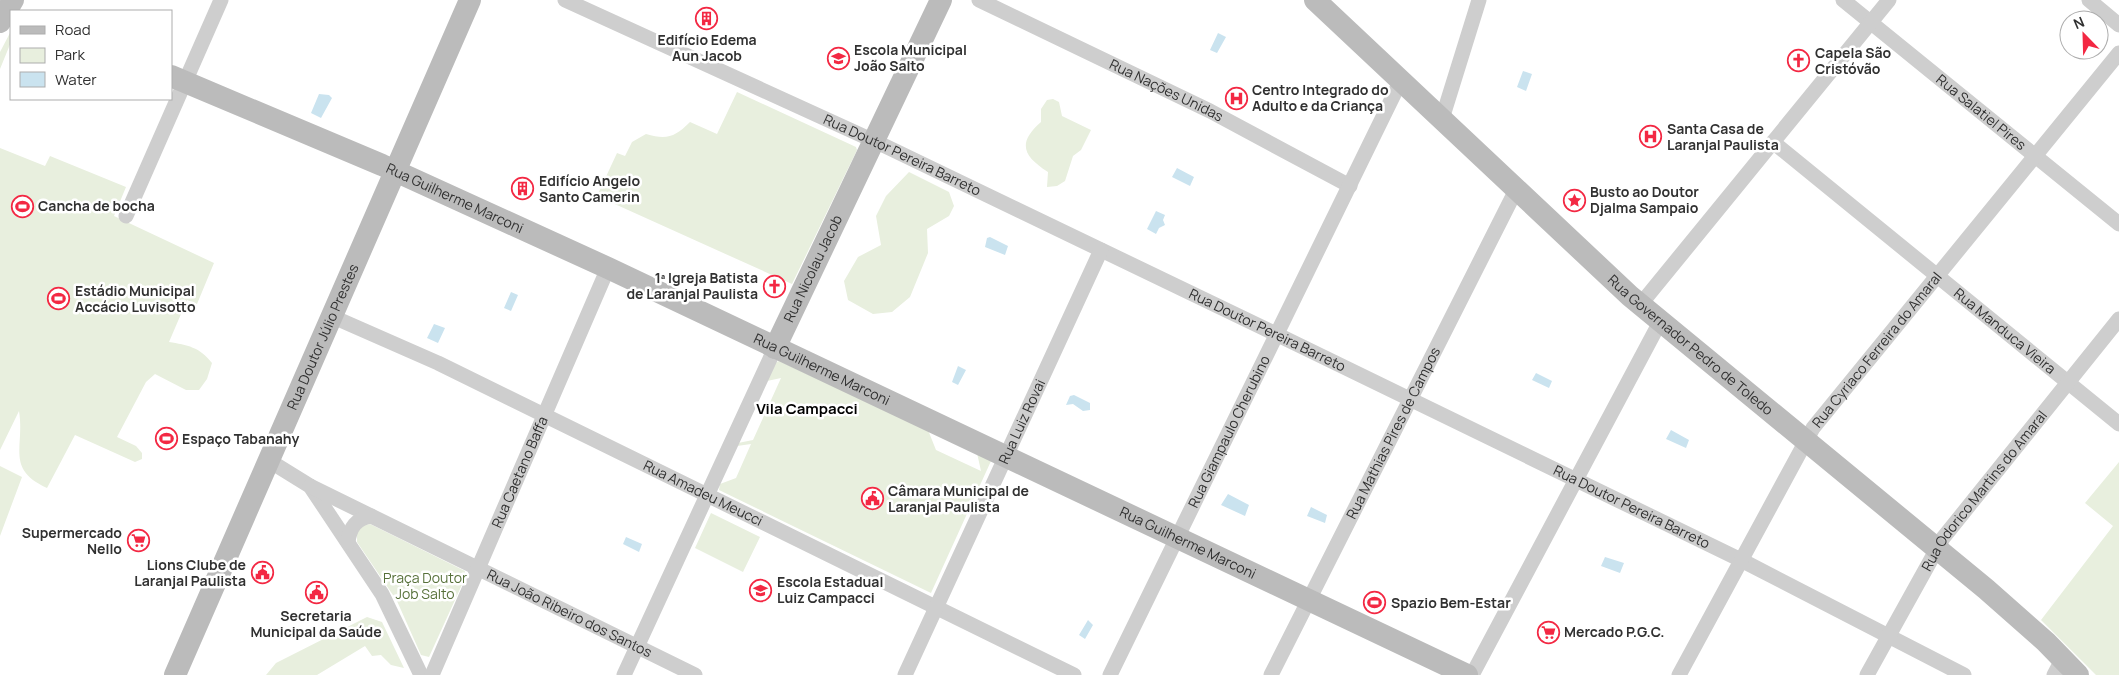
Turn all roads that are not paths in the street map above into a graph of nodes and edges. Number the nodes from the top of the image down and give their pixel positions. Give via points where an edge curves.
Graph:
1 (221, 0) edge
2 (470, 0) edge
3 (565, 0) edge
4 (941, 0) edge
5 (979, 0) edge
6 (1315, 0) edge
7 (1479, 0) edge
8 (1843, 0) edge
9 (1889, 0) edge
10 (2089, 0) edge
11 (1871, 22) junction
12 (2119, 25) edge
13 (2119, 53) edge
14 (178, 79) edge
15 (1401, 80) junction
16 (172, 95) edge
17 (170, 100) edge
18 (1442, 119) junction
19 (874, 141) junction
20 (1773, 142) junction
21 (2035, 156) junction
22 (395, 171) junction
23 (1350, 186) junction
24 (1516, 190) junction
25 (126, 216) dead end
26 (2119, 224) edge
27 (1101, 250) junction
28 (608, 268) junction
29 (1937, 276) junction
30 (1640, 305) junction
31 (331, 316) junction
32 (2119, 320) edge
33 (1660, 322) junction
34 (1278, 335) junction
35 (774, 348) junction
36 (2068, 382) junction
37 (1410, 400) junction
38 (543, 416) junction
39 (2119, 424) edge
40 (1806, 442) junction
41 (1006, 456) junction
42 (268, 460) junction
43 (1577, 479) junction
44 (310, 486) junction
45 (706, 495) junction
46 (371, 516) junction
47 (1178, 538) junction
48 (348, 542) junction
49 (1936, 548) junction
50 (1741, 560) junction
51 (477, 568) junction
52 (1308, 600) junction
53 (936, 607) junction
54 (1888, 636) junction
55 (637, 647) junction
56 (2059, 667) edge
57 (175, 675) edge
58 (421, 675) edge
59 (432, 675) edge
60 (624, 675) edge
61 (695, 675) edge
62 (905, 675) edge
63 (1074, 675) edge
64 (1110, 675) edge
65 (1271, 675) edge
66 (1467, 675) edge
67 (1472, 675) edge
68 (1679, 675) edge
69 (1867, 675) edge
70 (1964, 675) edge
71 (2078, 675) edge

1 - 14 street
2 - 22 main road, Rua Doutor Júlio Prestes
3 - 19 street, Rua Doutor Pereira Barreto
4 - 19 main road, Rua Nicolau Jacob
5 - 23 street, Rua Nações Unidas via 1210,111
6 - 15 main road, Rua Governador Pedro de Toledo
7 - 18 street
8 - 11 street, Rua Salatiel Pires
9 - 11 street
10 - 12 street
11 - 20 street
11 - 21 street, Rua Salatiel Pires
13 - 21 street, Rua Cyriaco Ferreira do Amaral
14 - 16 street
14 - 22 main road, Rua Guilherme Marconi
15 - 18 main road, Rua Governador Pedro de Toledo
15 - 23 street, Rua Giampaulo Cherubino
17 - 25 street
18 - 24 main road, Rua Governador Pedro de Toledo
19 - 27 street, Rua Doutor Pereira Barreto
19 - 35 main road, Rua Nicolau Jacob
20 - 29 street, Rua Manduca Vieira
20 - 30 street
21 - 26 street, Rua Salatiel Pires
21 - 29 street, Rua Cyriaco Ferreira do Amaral
22 - 28 main road, Rua Guilherme Marconi
22 - 31 main road, Rua Doutor Júlio Prestes
23 - 34 street, Rua Giampaulo Cherubino
24 - 30 main road, Rua Governador Pedro de Toledo
24 - 37 street, Rua Mathias Pires de Campos
27 - 34 street, Rua Doutor Pereira Barreto
27 - 41 street, Rua Luiz Rovai
28 - 35 main road, Rua Guilherme Marconi
28 - 38 street, Rua Caetano Baffa
29 - 36 street, Rua Manduca Vieira
29 - 40 street, Rua Cyriaco Ferreira do Amaral via 1813,428
30 - 33 main road, Rua Governador Pedro de Toledo
31 - 38 street, Rua Amadeu Meucci
31 - 42 main road, Rua Doutor Júlio Prestes
32 - 36 street, Rua Odorico Martins do Amaral
33 - 40 main road, Rua Governador Pedro de Toledo
33 - 43 street
34 - 37 street, Rua Doutor Pereira Barreto
34 - 47 street, Rua Giampaulo Cherubino
35 - 41 main road, Rua Guilherme Marconi
35 - 45 street, Rua Nicolau Jacob
36 - 39 street, Rua Manduca Vieira
36 - 49 street, Rua Odorico Martins do Amaral
37 - 43 street, Rua Doutor Pereira Barreto
37 - 52 street, Rua Mathias Pires de Campos
38 - 45 street, Rua Amadeu Meucci
38 - 51 street, Rua Caetano Baffa
40 - 49 main road, Rua Governador Pedro de Toledo
40 - 50 street, Rua Cyriaco Ferreira do Amaral
41 - 47 main road, Rua Guilherme Marconi
41 - 53 street, Rua Luiz Rovai
42 - 44 street, Rua João Ribeiro dos Santos
42 - 57 main road, Rua Doutor Júlio Prestes
43 - 50 street, Rua Doutor Pereira Barreto
43 - 67 street
44 - 46 street, Rua João Ribeiro dos Santos
44 - 48 street
45 - 53 street, Rua Amadeu Meucci
45 - 55 street, Rua Nicolau Jacob
46 - 48 street via 357,521
46 - 51 street, Rua João Ribeiro dos Santos
47 - 52 main road, Rua Guilherme Marconi
47 - 64 street, Rua Giampaulo Cherubino
48 - 58 street via 391,610
49 - 54 street, Rua Odorico Martins do Amaral
49 - 56 main road, Rua Governador Pedro de Toledo via 1986,589
50 - 54 street, Rua Doutor Pereira Barreto
50 - 68 street, Rua Cyriaco Ferreira do Amaral
51 - 55 street, Rua João Ribeiro dos Santos
51 - 59 street, Rua Caetano Baffa
52 - 65 street, Rua Mathias Pires de Campos
52 - 66 main road, Rua Guilherme Marconi
53 - 62 street, Rua Luiz Rovai
53 - 63 street, Rua Amadeu Meucci
54 - 69 street, Rua Odorico Martins do Amaral
54 - 70 street, Rua Doutor Pereira Barreto
55 - 60 street, Rua Nicolau Jacob
55 - 61 street, Rua João Ribeiro dos Santos
56 - 71 main road, Rua Governador Pedro de Toledo

